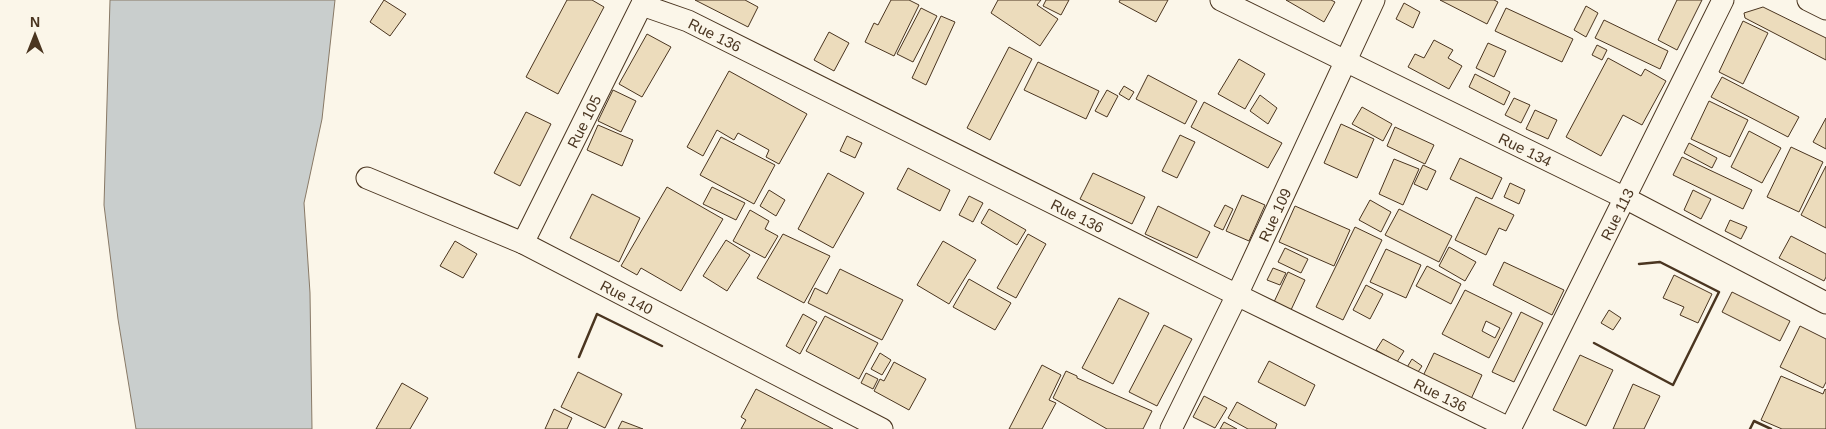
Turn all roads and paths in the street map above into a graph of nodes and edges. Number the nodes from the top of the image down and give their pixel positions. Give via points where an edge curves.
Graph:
1 (1221, 0) edge
2 (1374, 0) edge
3 (1723, 0) edge
4 (1808, 0) edge
5 (643, 2) edge
6 (1826, 9) edge
7 (1344, 61) junction
8 (367, 178) dead end
9 (1625, 198) junction
10 (523, 243) junction
11 (1237, 295) junction
12 (1826, 304) edge
13 (882, 429) edge
14 (1171, 429) edge
15 (1510, 429) edge

1 - 7 street, Rue 134
2 - 7 street, Rue 109
3 - 9 street, Rue 113
4 - 6 street
5 - 10 street, Rue 105
5 - 11 street, Rue 136 via 697,25
7 - 9 street, Rue 134
7 - 11 street, Rue 109
8 - 10 street, Rue 140
9 - 12 street, Rue 134
9 - 15 street, Rue 113
10 - 13 street, Rue 140
11 - 14 street, Rue 109
11 - 15 street, Rue 136

